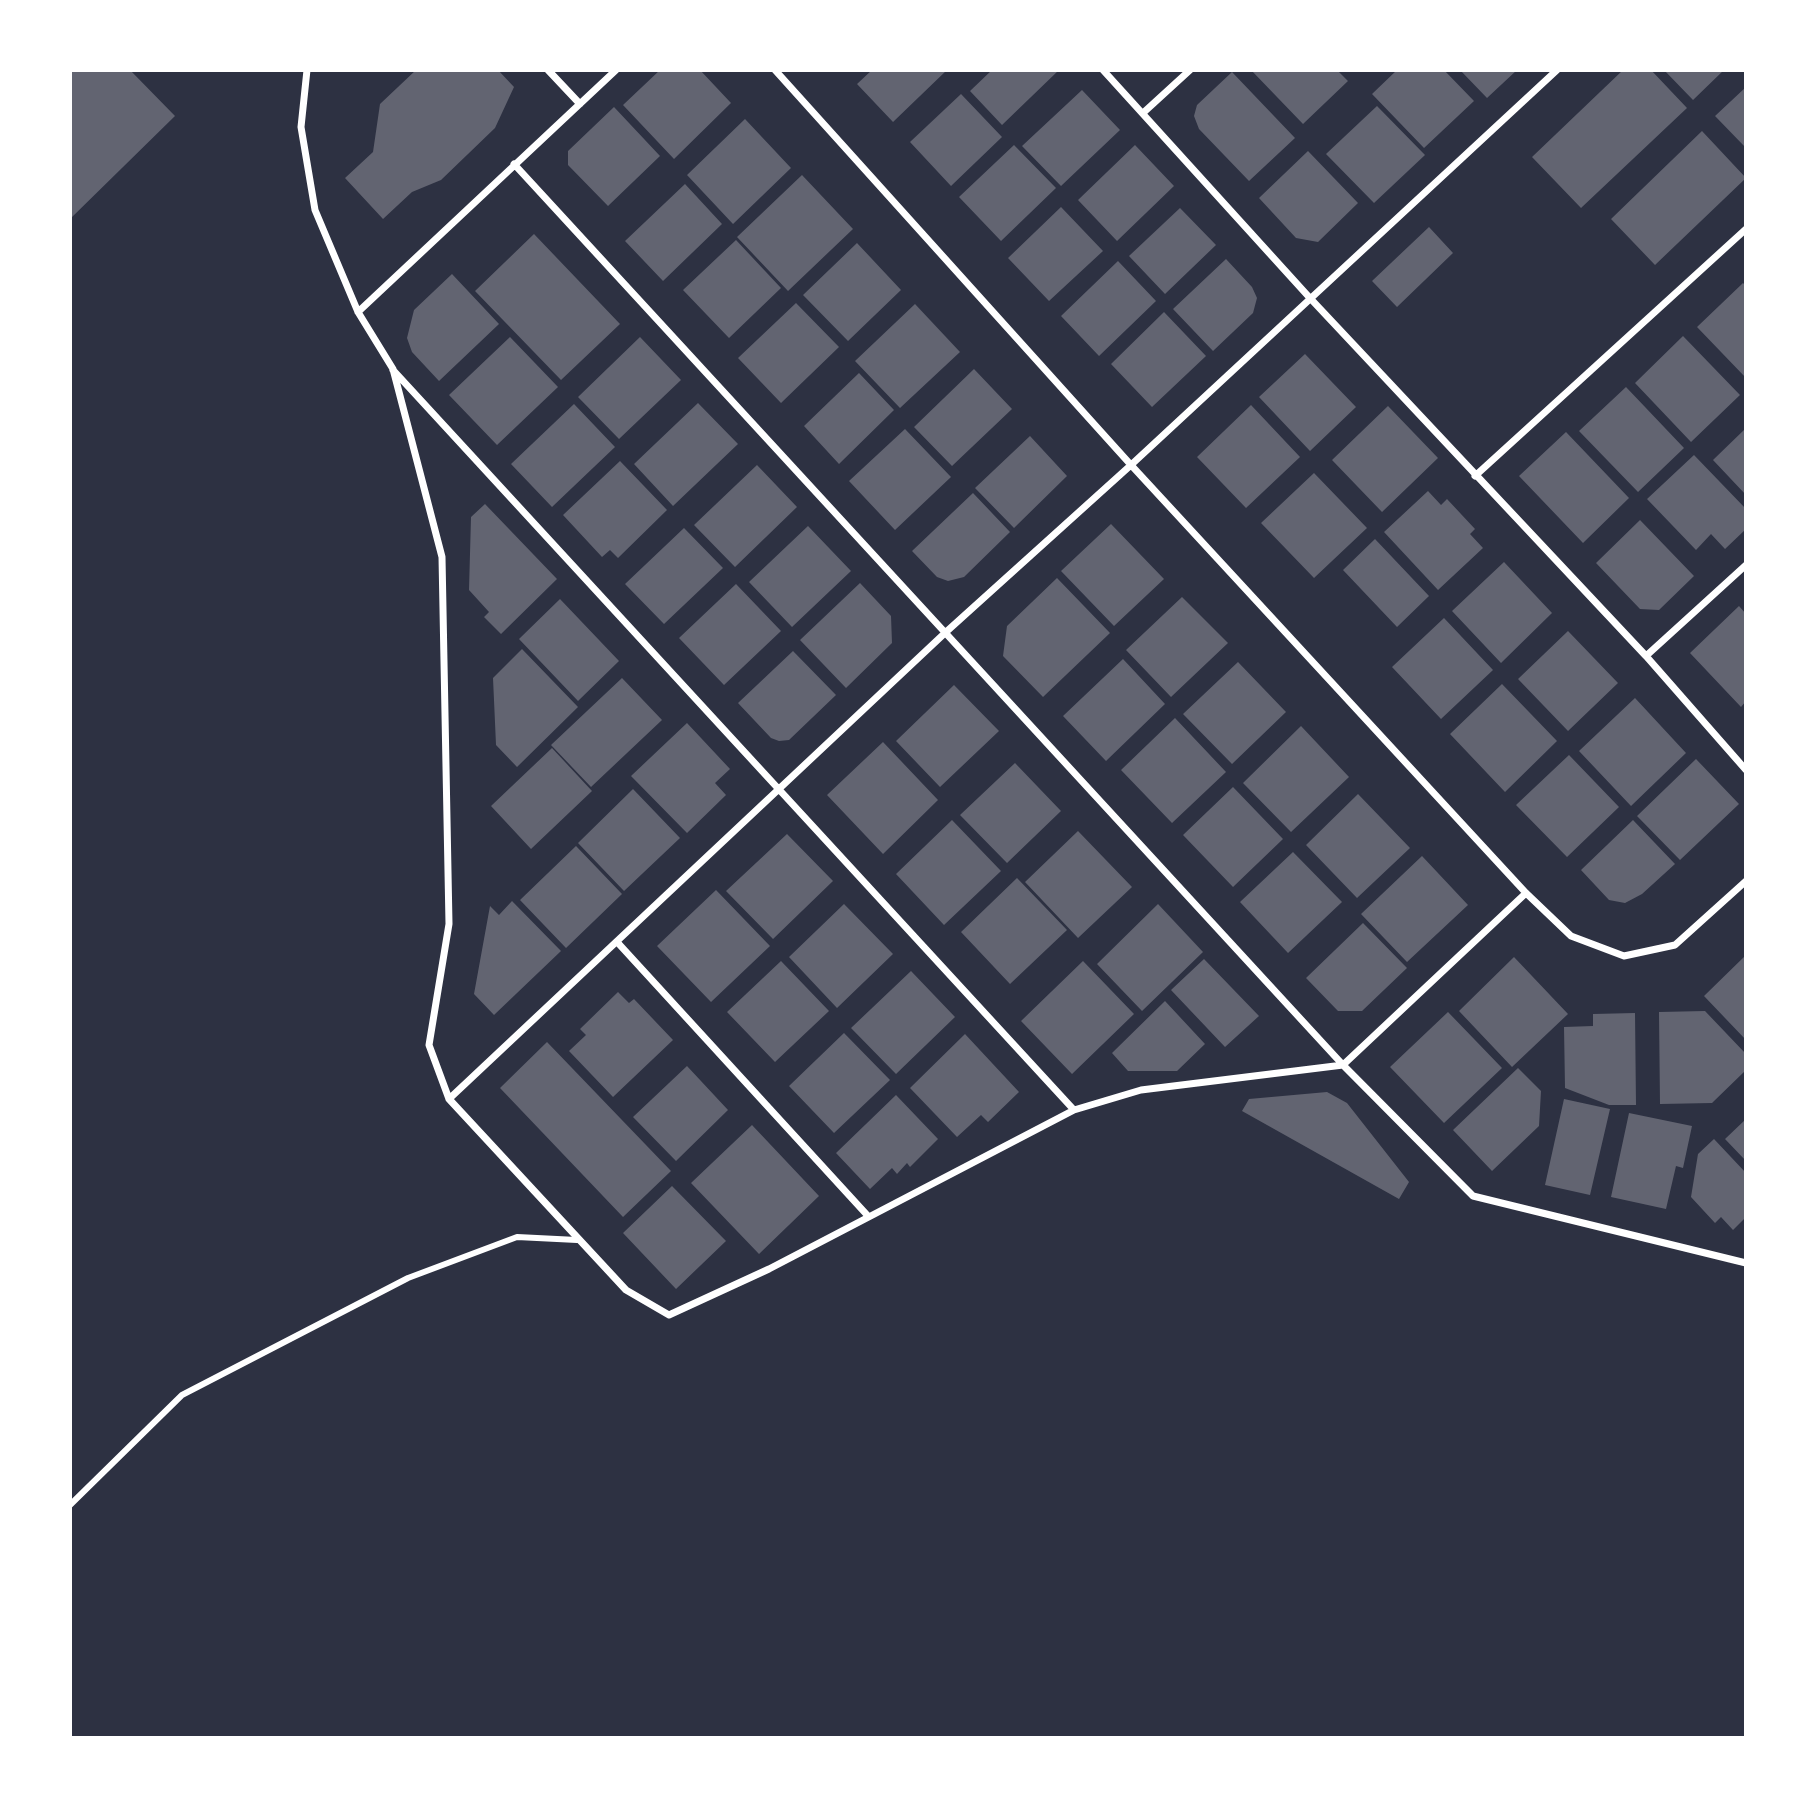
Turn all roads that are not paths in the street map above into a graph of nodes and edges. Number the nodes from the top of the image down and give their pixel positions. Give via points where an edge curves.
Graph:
1 (306, 70) edge
2 (548, 70) edge
3 (616, 70) edge
4 (775, 70) edge
5 (1103, 70) edge
6 (1190, 70) edge
7 (1557, 70) edge
8 (580, 104) junction
9 (1143, 113) junction
10 (514, 164) junction
11 (1746, 229) edge
12 (1309, 297) junction
13 (358, 312) junction
14 (393, 369) junction
15 (1131, 465) junction
16 (1475, 476) junction
17 (1746, 565) edge
18 (946, 632) junction
19 (1646, 656) junction
20 (1746, 770) edge
21 (782, 789) junction
22 (1746, 881) edge
23 (1526, 893) junction
24 (618, 943) junction
25 (1343, 1065) junction
26 (449, 1099) junction
27 (1074, 1110) junction
28 (868, 1216) junction
29 (577, 1240) junction
30 (1746, 1263) edge
31 (70, 1505) edge

1 - 13 street via 301,127 315,210
2 - 8 street
3 - 8 street
4 - 15 street
5 - 9 street
6 - 9 street
7 - 12 street
8 - 10 street
9 - 12 street
10 - 13 street
10 - 18 street
11 - 16 street
12 - 15 street
12 - 16 street
13 - 14 street
14 - 21 street
14 - 26 street via 442,558 449,924 429,1045
15 - 18 street
15 - 23 street
16 - 19 street
17 - 19 street
18 - 21 street
18 - 25 street
19 - 20 street
21 - 24 street
21 - 27 street
22 - 23 street via 1675,945 1624,956 1571,936
23 - 25 street
24 - 26 street
24 - 28 street
25 - 27 street via 1141,1090
25 - 30 street via 1473,1196
26 - 29 street
27 - 28 street
28 - 29 street via 669,1315 626,1290
29 - 31 street via 517,1237 408,1278 360,1302 183,1395

